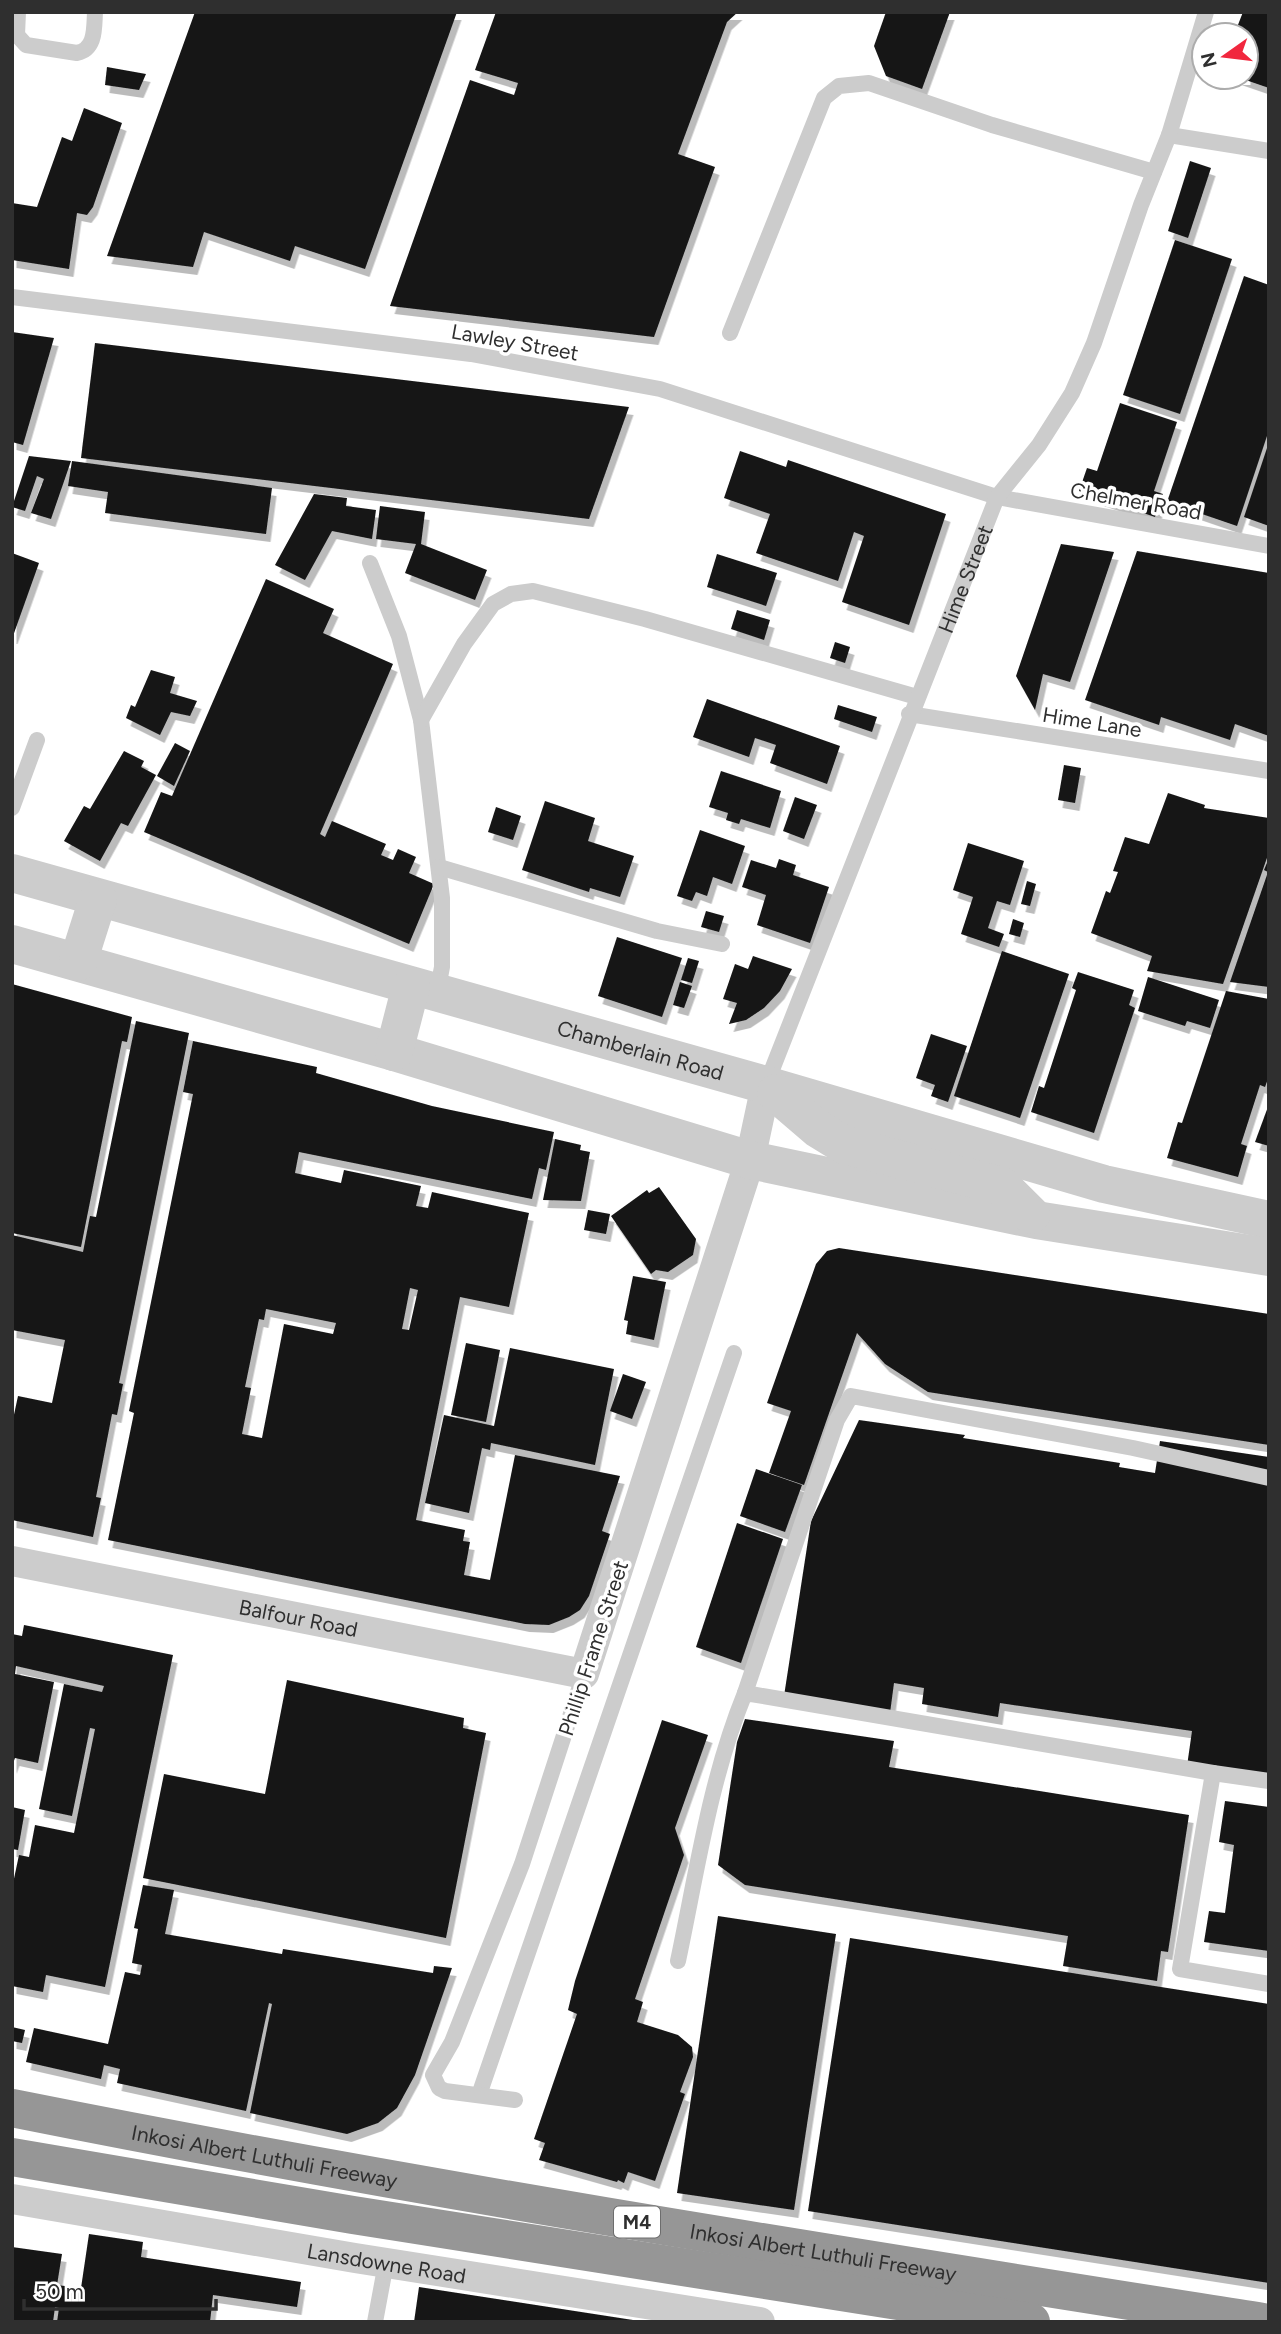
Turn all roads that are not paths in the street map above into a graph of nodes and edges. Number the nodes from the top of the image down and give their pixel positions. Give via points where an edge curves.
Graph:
1 (18, 12) edge
2 (95, 12) edge
3 (1206, 12) edge
4 (1169, 135) junction
5 (1269, 151) edge
6 (1154, 172) junction
7 (12, 297) edge
8 (730, 333) dead end
9 (997, 497) junction
10 (1269, 546) edge
11 (370, 563) dead end
12 (917, 697) junction
13 (909, 714) junction
14 (421, 720) junction
15 (37, 740) dead end
16 (1269, 771) edge
17 (12, 808) edge
18 (439, 867) junction
19 (12, 873) edge
20 (98, 899) junction
21 (12, 944) edge
22 (722, 944) dead end
23 (78, 962) junction
24 (424, 990) junction
25 (394, 1052) junction
26 (766, 1085) junction
27 (750, 1160) junction
28 (1104, 1184) junction
29 (1036, 1220) junction
30 (1269, 1220) edge
31 (1097, 1230) junction
32 (1269, 1257) edge
33 (734, 1353) dead end
34 (1269, 1478) edge
35 (12, 1561) edge
36 (584, 1674) junction
37 (745, 1693) junction
38 (1213, 1773) junction
39 (1269, 1780) edge
40 (678, 1961) dead end
41 (1269, 1984) edge
42 (479, 2095) junction
43 (515, 2100) dead end
44 (12, 2108) edge
45 (12, 2157) edge
46 (12, 2199) edge
47 (386, 2263) junction
48 (375, 2322) edge
49 (760, 2322) edge
50 (1031, 2322) edge
51 (1263, 2322) edge

1 - 2 lane via 17,35 26,45 77,53 92,43
3 - 4 lane, Hime Street
4 - 5 lane
4 - 6 lane, Hime Street
6 - 8 lane via 869,83 839,86 824,98
6 - 9 lane, Hime Street via 1114,290 1072,393 1039,445
7 - 9 lane, Lawley Street via 471,355 660,389
9 - 10 lane, Chelmer Road
9 - 12 lane, Hime Street
11 - 14 lane via 395,624
12 - 13 lane, Hime Street
12 - 14 lane via 671,626 533,592 511,594 493,604 464,644
13 - 16 lane, Hime Lane
13 - 26 lane, Hime Street
14 - 18 lane
15 - 17 lane
18 - 22 lane via 657,931
18 - 24 lane via 442,956
19 - 20 street, Chamberlain Road
20 - 23 street
20 - 24 street, Chamberlain Road
21 - 23 street
23 - 25 street
24 - 25 street
24 - 26 street, Chamberlain Road
25 - 27 street
26 - 27 street, Hime Street
26 - 28 street, Chamberlain Road
26 - 29 street via 844,1145 1002,1186
27 - 29 street
27 - 36 street, Phillip Frame Street
28 - 30 street, Chamberlain Road
28 - 31 street
29 - 31 street
31 - 32 street
33 - 42 lane
34 - 37 lane via 851,1396 837,1420
35 - 36 street, Balfour Road
36 - 42 lane, Phillip Frame Street via 522,1864 452,2042 434,2070 439,2088
37 - 38 lane
37 - 40 lane via 713,1789
38 - 39 lane
38 - 41 lane via 1181,1969
42 - 43 lane
44 - 51 highway, Inkosi Albert Luthuli Freeway / M4 via 275,2160
45 - 50 highway, Inkosi Albert Luthuli Freeway / M4
46 - 47 street, Lansdowne Road
47 - 48 lane
47 - 49 street, Lansdowne Road

